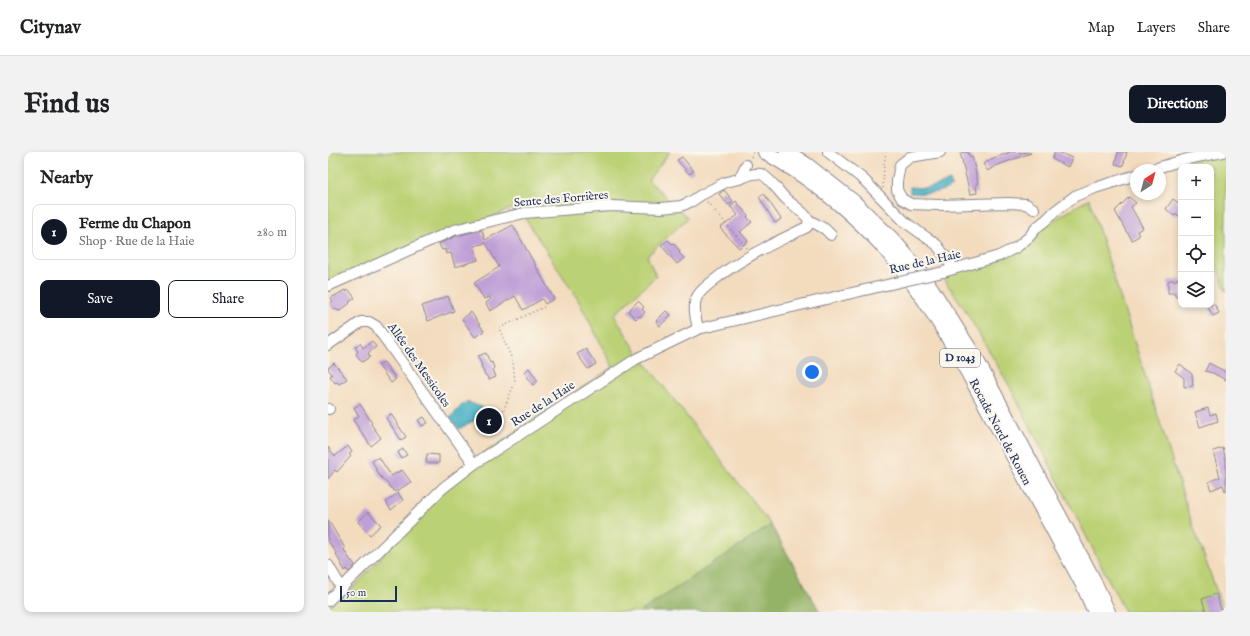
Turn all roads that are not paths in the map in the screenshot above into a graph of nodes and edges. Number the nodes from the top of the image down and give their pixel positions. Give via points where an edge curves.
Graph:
1 (765, 152) edge
2 (787, 152) edge
3 (940, 152) edge
4 (1223, 152) edge
5 (834, 154) edge
6 (746, 165) dead end
7 (1166, 165) edge
8 (1130, 177) edge
9 (739, 178) junction
10 (1034, 209) dead end
11 (809, 220) junction
12 (831, 234) dead end
13 (954, 269) junction
14 (328, 286) edge
15 (698, 329) junction
16 (328, 345) edge
17 (474, 464) junction
18 (328, 565) edge
19 (341, 587) junction
20 (328, 600) edge
21 (1095, 612) edge
22 (1108, 612) edge

1 - 21 highway, Rocade Nord de Rouen / D 1043 via 801,174 847,210 878,240 914,285 964,364
2 - 22 highway, Rocade Nord de Rouen / D 1043 via 807,164 854,202 894,241 922,274 976,360 1093,579
3 - 10 street via 910,157 900,165 897,190 902,200 912,204 939,205 1026,204
4 - 7 street
5 - 13 street via 863,179 905,222 937,245
6 - 9 street
8 - 13 street, Rue de la Haie via 1075,196 1017,247 999,256
9 - 11 street via 756,174 766,177
9 - 14 street, Sente des Forrières via 726,182 681,206 611,206 524,213 454,230
11 - 12 street
11 - 15 street via 807,227 750,255 700,291 696,299 695,313
13 - 15 street, Rue de la Haie, bridge
15 - 17 street, Rue de la Haie via 636,360
16 - 17 street, Allée des Messicoles via 361,322 376,326
17 - 19 street, Rue de la Haie via 443,488
18 - 19 street
19 - 20 street, Rue de la Haie

